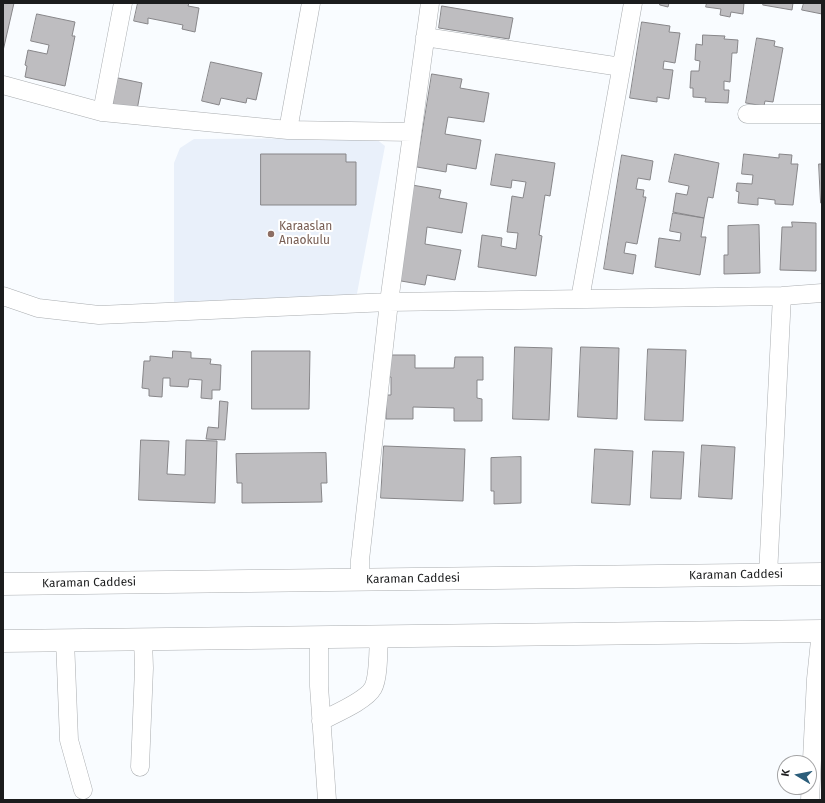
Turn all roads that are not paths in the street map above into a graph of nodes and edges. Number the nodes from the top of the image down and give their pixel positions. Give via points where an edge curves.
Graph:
1 (123, 3) edge
2 (311, 3) edge
3 (430, 3) edge
4 (633, 3) edge
5 (425, 36) junction
6 (621, 67) junction
7 (3, 85) edge
8 (102, 112) junction
9 (746, 114) dead end
10 (822, 114) edge
11 (288, 130) junction
12 (412, 132) junction
13 (822, 293) edge
14 (3, 296) edge
15 (782, 296) junction
16 (580, 299) junction
17 (389, 302) junction
18 (822, 574) edge
19 (768, 575) junction
20 (360, 580) junction
21 (3, 584) edge
22 (822, 631) edge
23 (379, 636) junction
24 (319, 637) junction
25 (143, 639) junction
26 (3, 640) edge
27 (65, 640) junction
28 (321, 721) junction
29 (140, 767) dead end
30 (83, 790) dead end
31 (327, 800) edge
32 (810, 800) edge

1 - 8 street
2 - 11 street
3 - 5 street
4 - 6 street
5 - 6 street
5 - 12 street
6 - 16 street
7 - 8 street
8 - 11 street
9 - 10 street
11 - 12 street
12 - 17 street
13 - 15 street
14 - 17 street via 38,308 99,315
15 - 16 street
15 - 19 street
16 - 17 street
17 - 20 street via 360,560
18 - 19 highway, Karaman Caddesi
19 - 20 highway, Karaman Caddesi
20 - 21 highway, Karaman Caddesi
22 - 23 highway
22 - 32 street via 816,679
23 - 24 highway
23 - 28 street via 373,688 365,697
24 - 25 highway
24 - 28 street
25 - 27 highway
25 - 29 street
26 - 27 highway
27 - 30 street via 69,740
28 - 31 street

